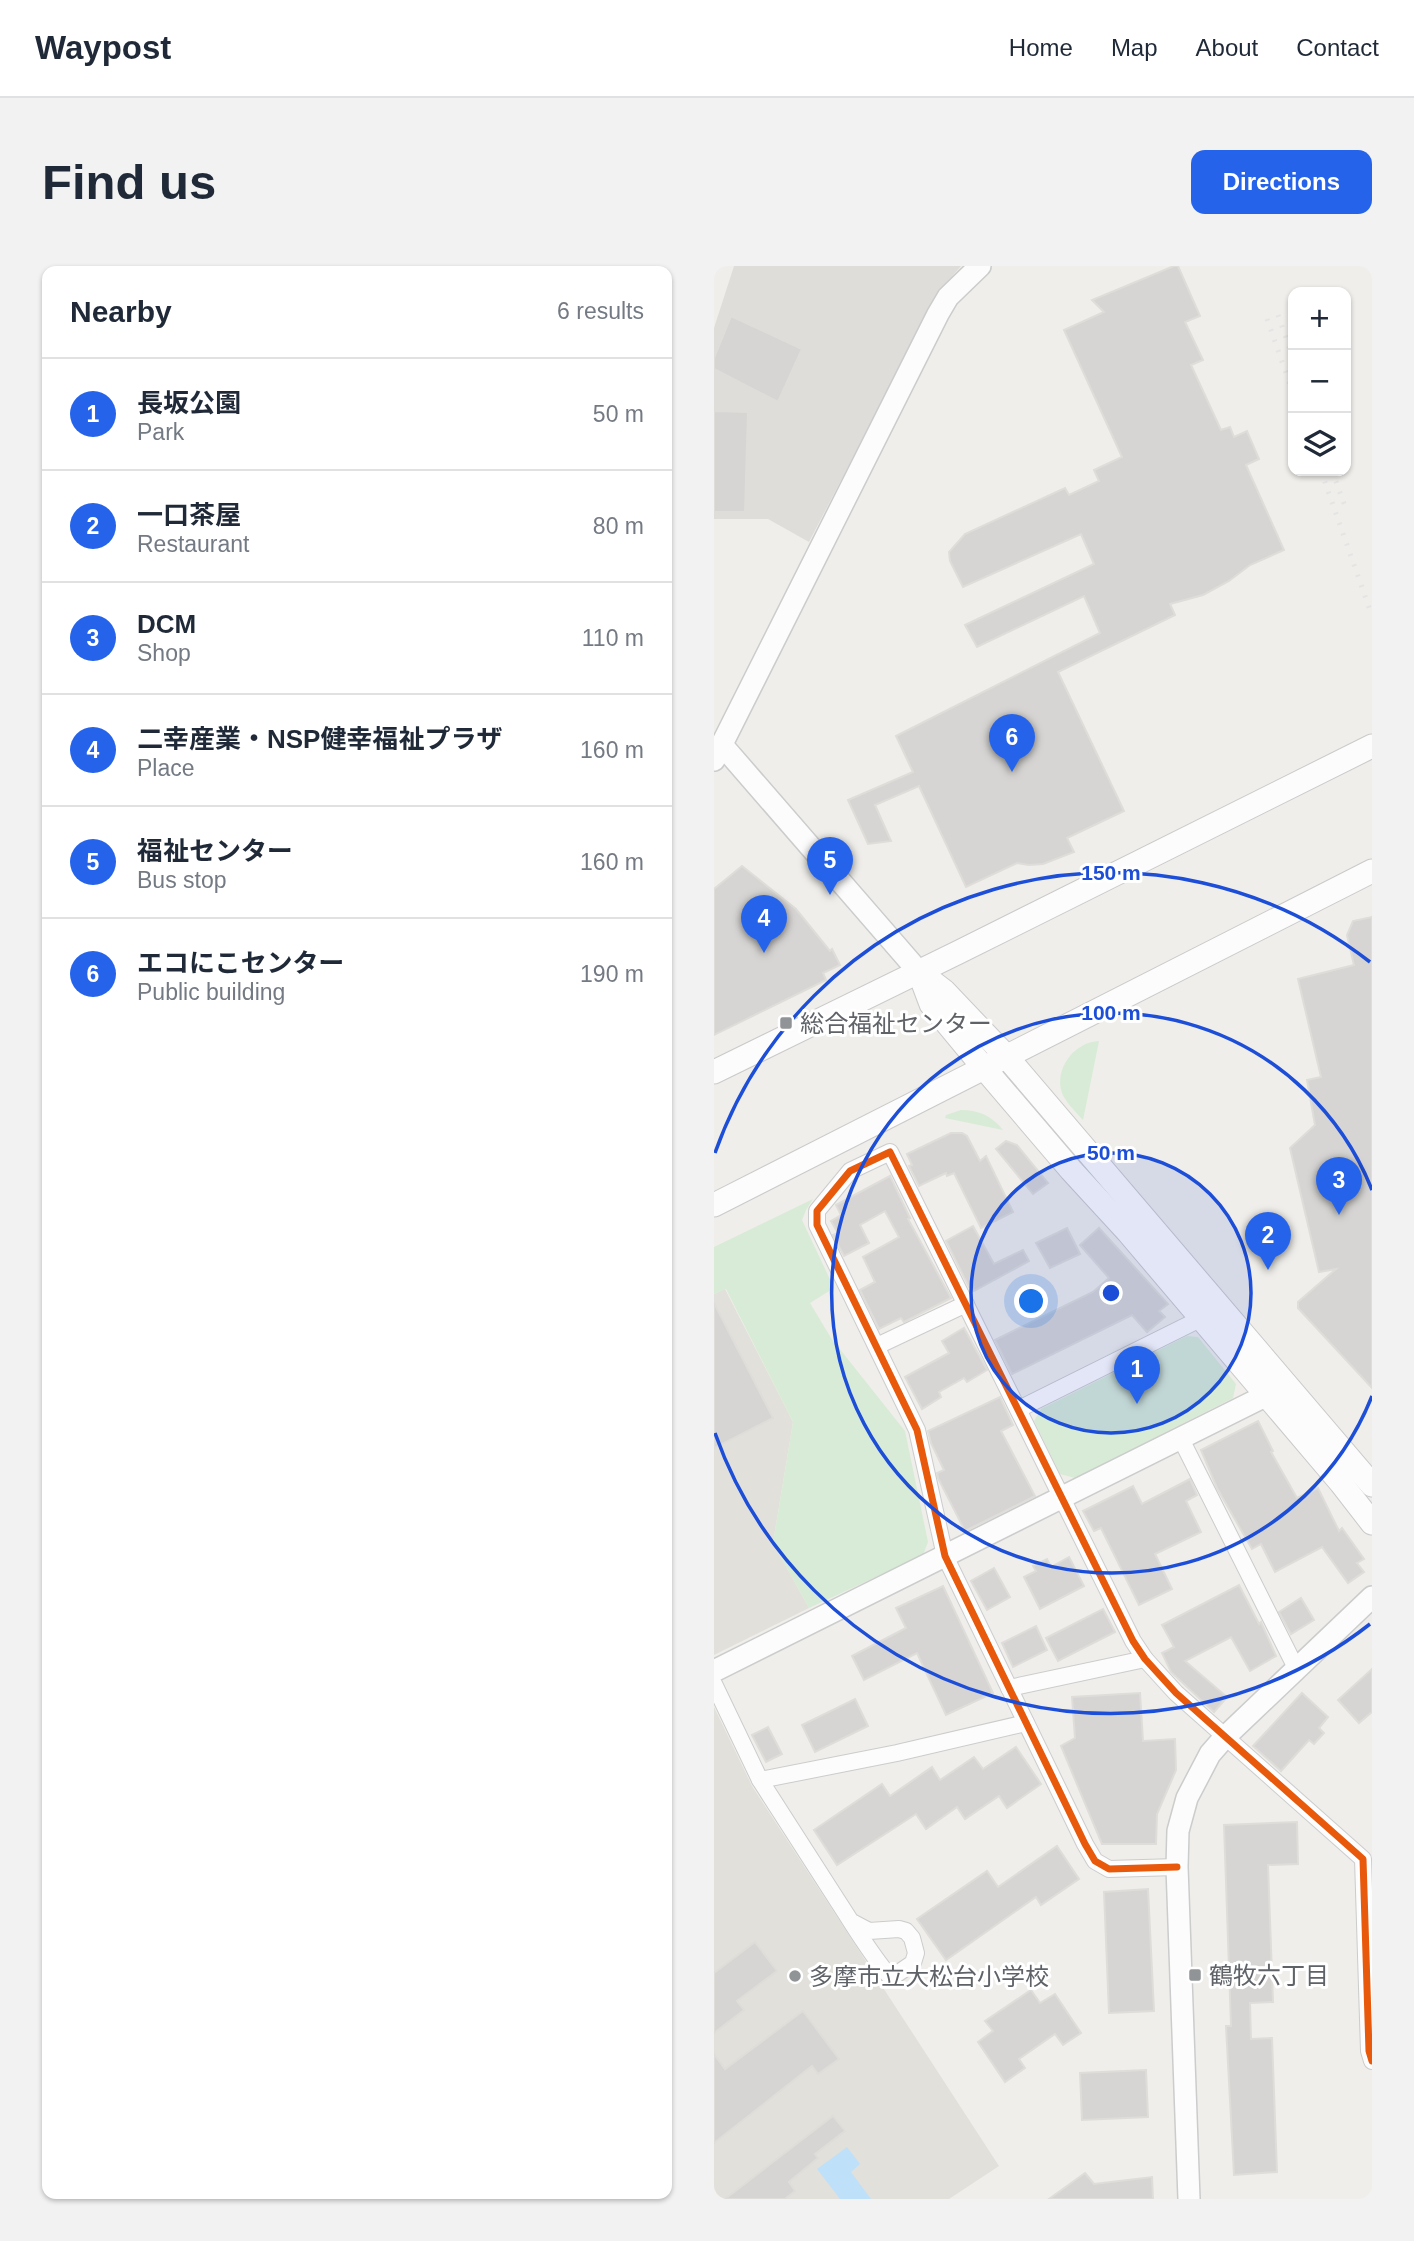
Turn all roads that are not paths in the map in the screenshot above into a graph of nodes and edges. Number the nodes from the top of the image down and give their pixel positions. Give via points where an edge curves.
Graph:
1 (980, 266) edge
2 (1372, 746) edge
3 (718, 752) edge
4 (1372, 871) edge
5 (919, 972) junction
6 (1006, 1056) junction
7 (984, 1068) junction
8 (714, 1072) edge
9 (714, 1205) edge
10 (967, 1304) junction
11 (1202, 1318) junction
12 (877, 1346) junction
13 (1267, 1395) junction
14 (1019, 1409) junction
15 (1181, 1439) junction
16 (1372, 1485) edge
17 (1062, 1499) junction
18 (1372, 1523) edge
19 (945, 1556) junction
20 (1372, 1597) edge
21 (1145, 1659) junction
22 (1296, 1668) junction
23 (714, 1671) edge
24 (714, 1684) edge
25 (1009, 1688) junction
26 (1026, 1723) junction
27 (1224, 1738) junction
28 (760, 1780) junction
29 (1367, 1859) edge
30 (1177, 1867) junction
31 (852, 1922) dead end
32 (1372, 2061) edge
33 (1189, 2199) edge

1 - 3 street via 948,297 938,314
2 - 5 main road
3 - 5 street
4 - 6 main road
5 - 6 main road via 944,991
5 - 7 main road via 931,1004
5 - 8 main road
6 - 7 main road
6 - 16 main road
7 - 9 main road
7 - 11 main road
10 - 12 street
10 - 12 street via 890,1152 860,1166 823,1202 817,1211 817,1225
10 - 14 street
11 - 13 main road
11 - 14 street
12 - 19 street via 918,1430
13 - 15 street
13 - 18 main road
14 - 17 street
15 - 17 street
15 - 22 street
17 - 19 street
17 - 21 street
19 - 23 street
19 - 25 street
20 - 22 street
21 - 25 street
21 - 27 street
22 - 27 street
24 - 28 street
25 - 26 street
26 - 28 street
26 - 30 street via 1096,1861 1109,1869
27 - 29 street
27 - 30 street via 1200,1769 1187,1798 1178,1831
28 - 31 street
29 - 32 street
30 - 33 street

